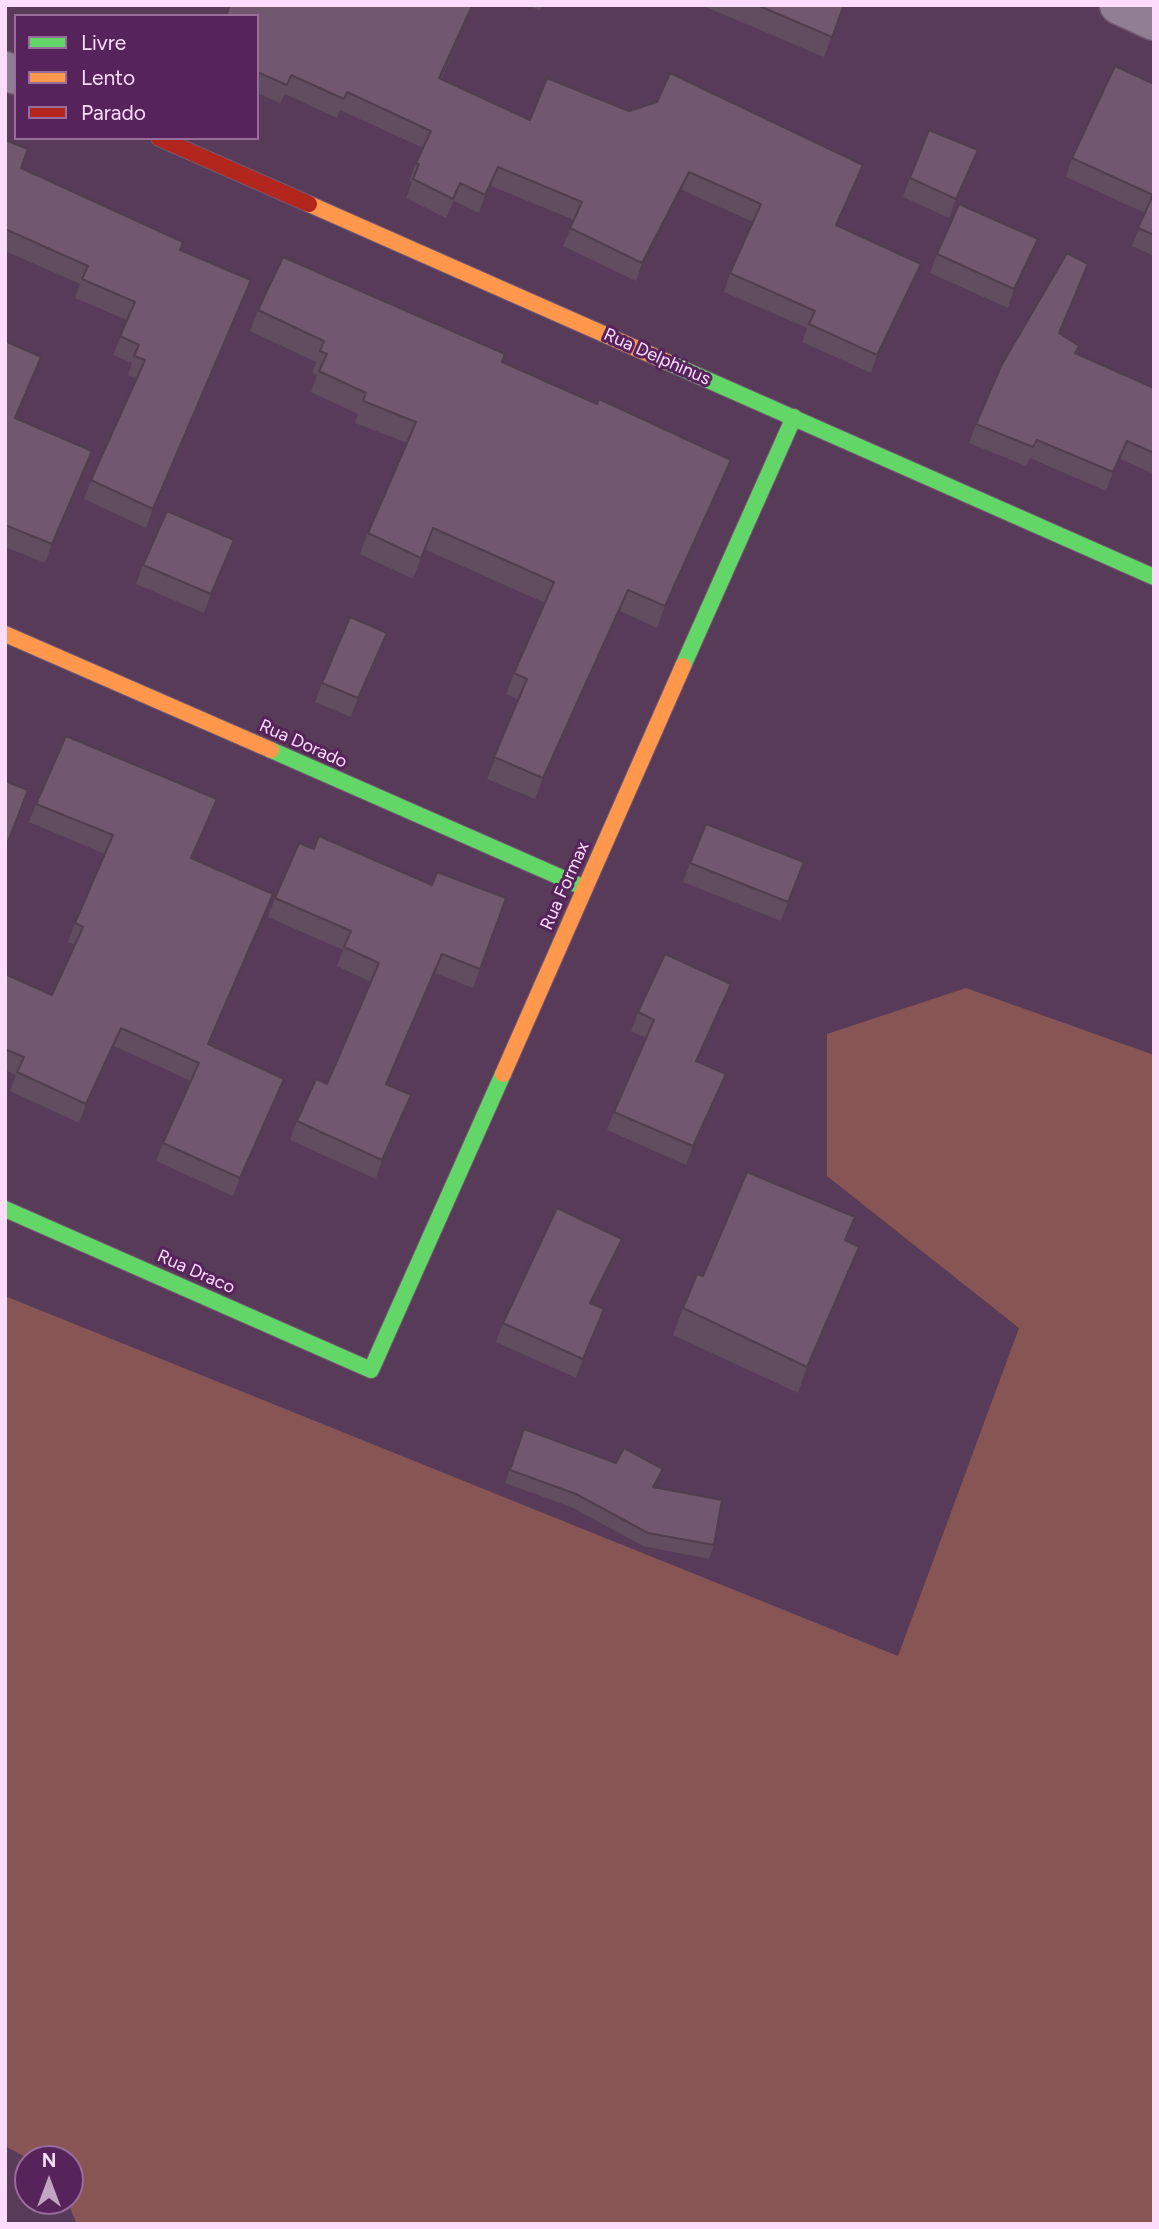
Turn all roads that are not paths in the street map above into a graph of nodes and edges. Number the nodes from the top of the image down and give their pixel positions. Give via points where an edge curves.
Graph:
1 (1119, 5) edge
2 (1154, 21) edge
3 (164, 140) edge
4 (794, 417) junction
5 (1154, 577) edge
6 (5, 634) edge
7 (585, 888) junction
8 (5, 1209) edge
9 (370, 1370) joint

1 - 2 street
3 - 4 street, Rua Delphinus
4 - 5 street, Rua Delphinus
4 - 7 street, Rua Formax
6 - 7 street, Rua Dorado
7 - 9 street, Rua Formax
8 - 9 street, Rua Draco

